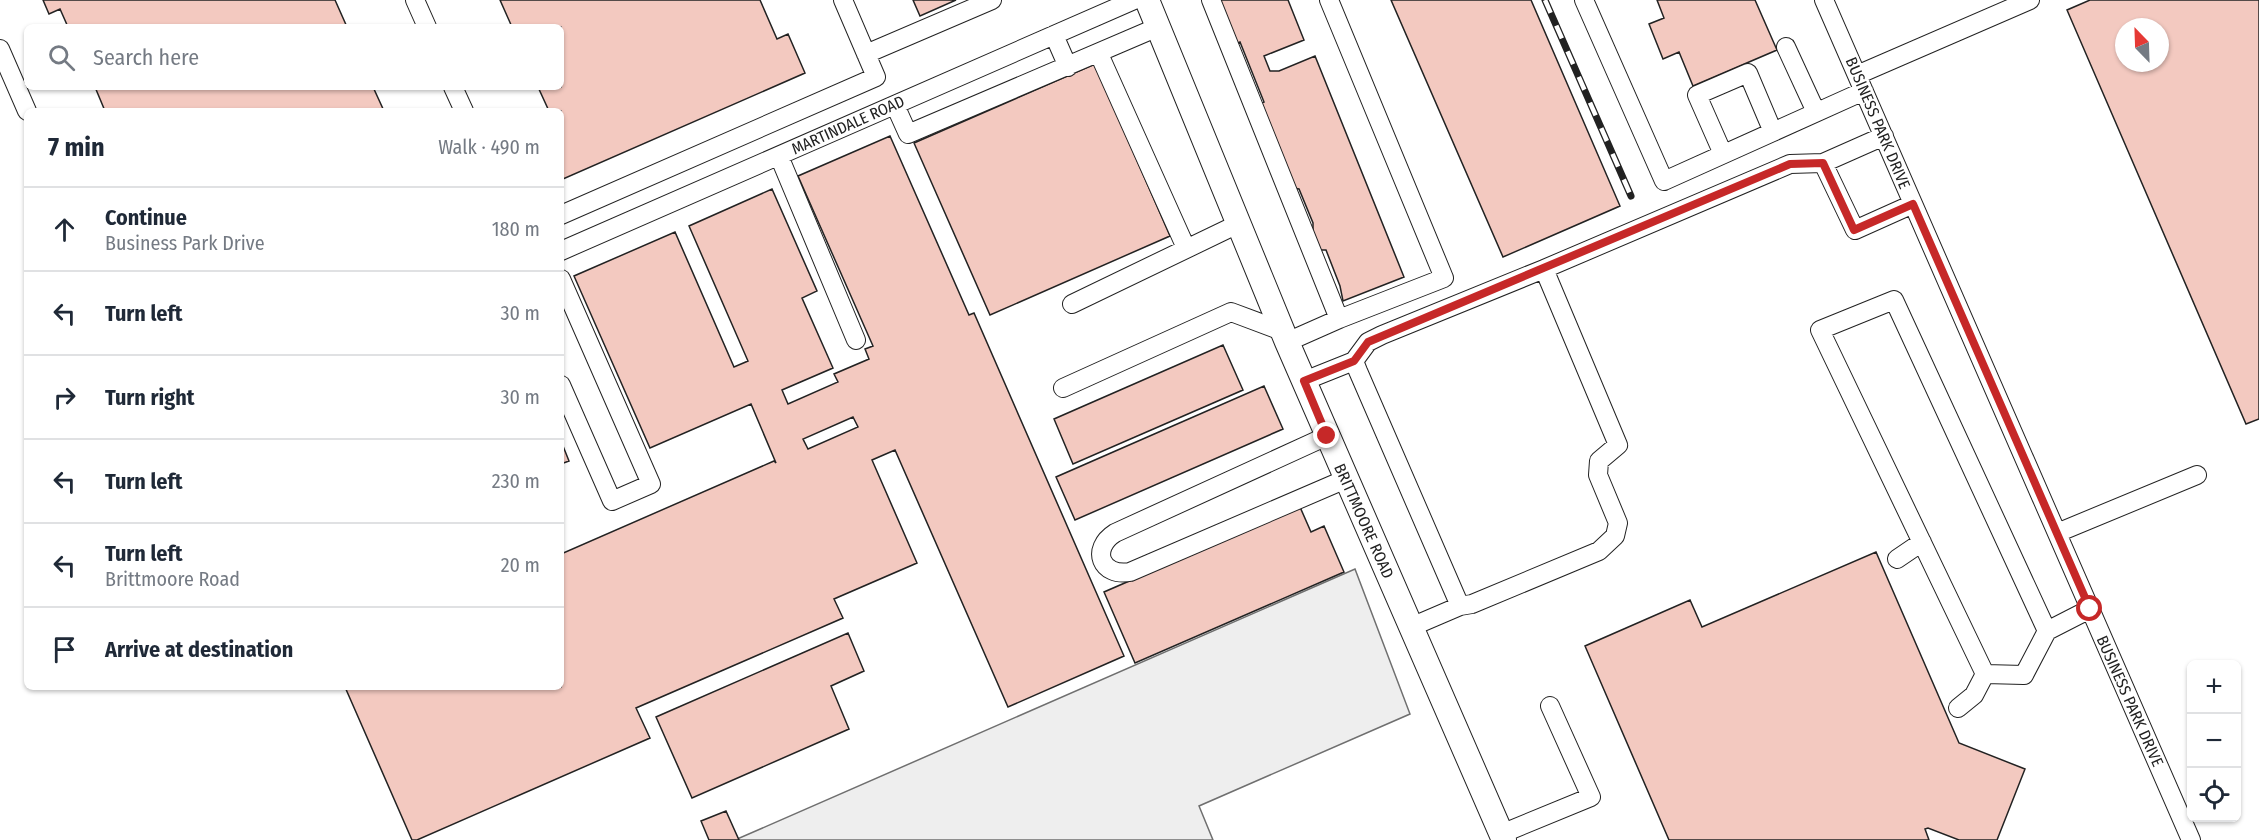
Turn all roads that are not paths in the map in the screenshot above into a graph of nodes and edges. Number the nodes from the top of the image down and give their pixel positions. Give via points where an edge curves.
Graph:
1 (415, 0) edge
2 (843, 0) edge
3 (992, 0) edge
4 (1134, 0) edge
5 (1147, 0) edge
6 (1211, 0) edge
7 (1329, 0) edge
8 (1584, 0) edge
9 (1824, 0) edge
10 (2030, 0) edge
11 (426, 24) edge
12 (1158, 27) junction
13 (1054, 35) junction
14 (1786, 46) dead end
15 (0, 48) edge
16 (866, 54) junction
17 (1099, 54) junction
18 (1068, 67) junction
19 (1860, 83) junction
20 (454, 90) edge
21 (895, 105) junction
22 (26, 108) edge
23 (463, 108) edge
24 (1816, 112) junction
25 (1773, 132) junction
26 (1884, 136) junction
27 (1723, 154) junction
28 (779, 156) junction
29 (1823, 163) junction
30 (1913, 204) junction
31 (564, 213) edge
32 (1238, 224) junction
33 (1186, 248) junction
34 (564, 250) edge
35 (1544, 268) junction
36 (564, 288) edge
37 (1071, 304) dead end
38 (1339, 320) junction
39 (1285, 337) junction
40 (856, 340) dead end
41 (1354, 361) junction
42 (1304, 381) junction
43 (1063, 388) dead end
44 (564, 392) edge
45 (1327, 436) junction
46 (2197, 475) dead end
47 (1346, 479) junction
48 (2057, 533) junction
49 (1922, 542) junction
50 (1897, 560) dead end
51 (1460, 606) junction
52 (2090, 609) junction
53 (1411, 627) junction
54 (2047, 631) junction
55 (1985, 674) junction
56 (1550, 706) dead end
57 (1958, 708) dead end
58 (1502, 837) edge
59 (2191, 840) edge

1 - 11 street
2 - 16 street
3 - 16 street
4 - 13 street, MARTINDALE ROAD
5 - 12 main road, BRITTMOORE ROAD
6 - 38 street
7 - 38 street via 1444,278
8 - 27 street via 1664,181
9 - 19 street, BUSINESS PARK DRIVE
10 - 19 street
12 - 17 street
12 - 32 main road, BRITTMOORE ROAD
13 - 18 street
13 - 21 street, MARTINDALE ROAD
14 - 24 street
15 - 22 street
16 - 31 street via 876,77
17 - 18 street
17 - 33 street
18 - 21 street via 908,134
19 - 24 street
19 - 26 street, BUSINESS PARK DRIVE
20 - 23 street
21 - 28 street, MARTINDALE ROAD
24 - 25 street
25 - 27 street
25 - 27 street via 1748,73 1697,95
26 - 29 street
26 - 30 street, BUSINESS PARK DRIVE
28 - 34 street, MARTINDALE ROAD
28 - 40 street
29 - 30 street via 1854,230
29 - 35 street via 1790,164
30 - 48 street, BUSINESS PARK DRIVE
32 - 33 street
32 - 39 main road, BRITTMOORE ROAD
33 - 37 street
35 - 41 street via 1382,335 1368,342
35 - 51 street via 1618,445 1599,461 1598,475 1618,522 1615,536 1599,551
36 - 44 street via 651,484 612,501
38 - 39 street
39 - 42 main road, BRITTMOORE ROAD
39 - 43 street via 1231,312
41 - 42 street
41 - 51 street
42 - 45 main road, BRITTMOORE ROAD
45 - 47 main road, BRITTMOORE ROAD
45 - 47 street via 1114,533 1101,547 1102,561 1120,574 1130,572
46 - 48 street
47 - 53 main road, BRITTMOORE ROAD
48 - 52 street, BUSINESS PARK DRIVE
49 - 50 street
49 - 54 street via 1820,330 1894,300
49 - 55 street
51 - 53 street
52 - 54 street
52 - 59 street, BUSINESS PARK DRIVE
53 - 58 main road, BRITTMOORE ROAD
54 - 55 street via 2024,675
55 - 57 street via 1974,695
56 - 58 street via 1591,797

